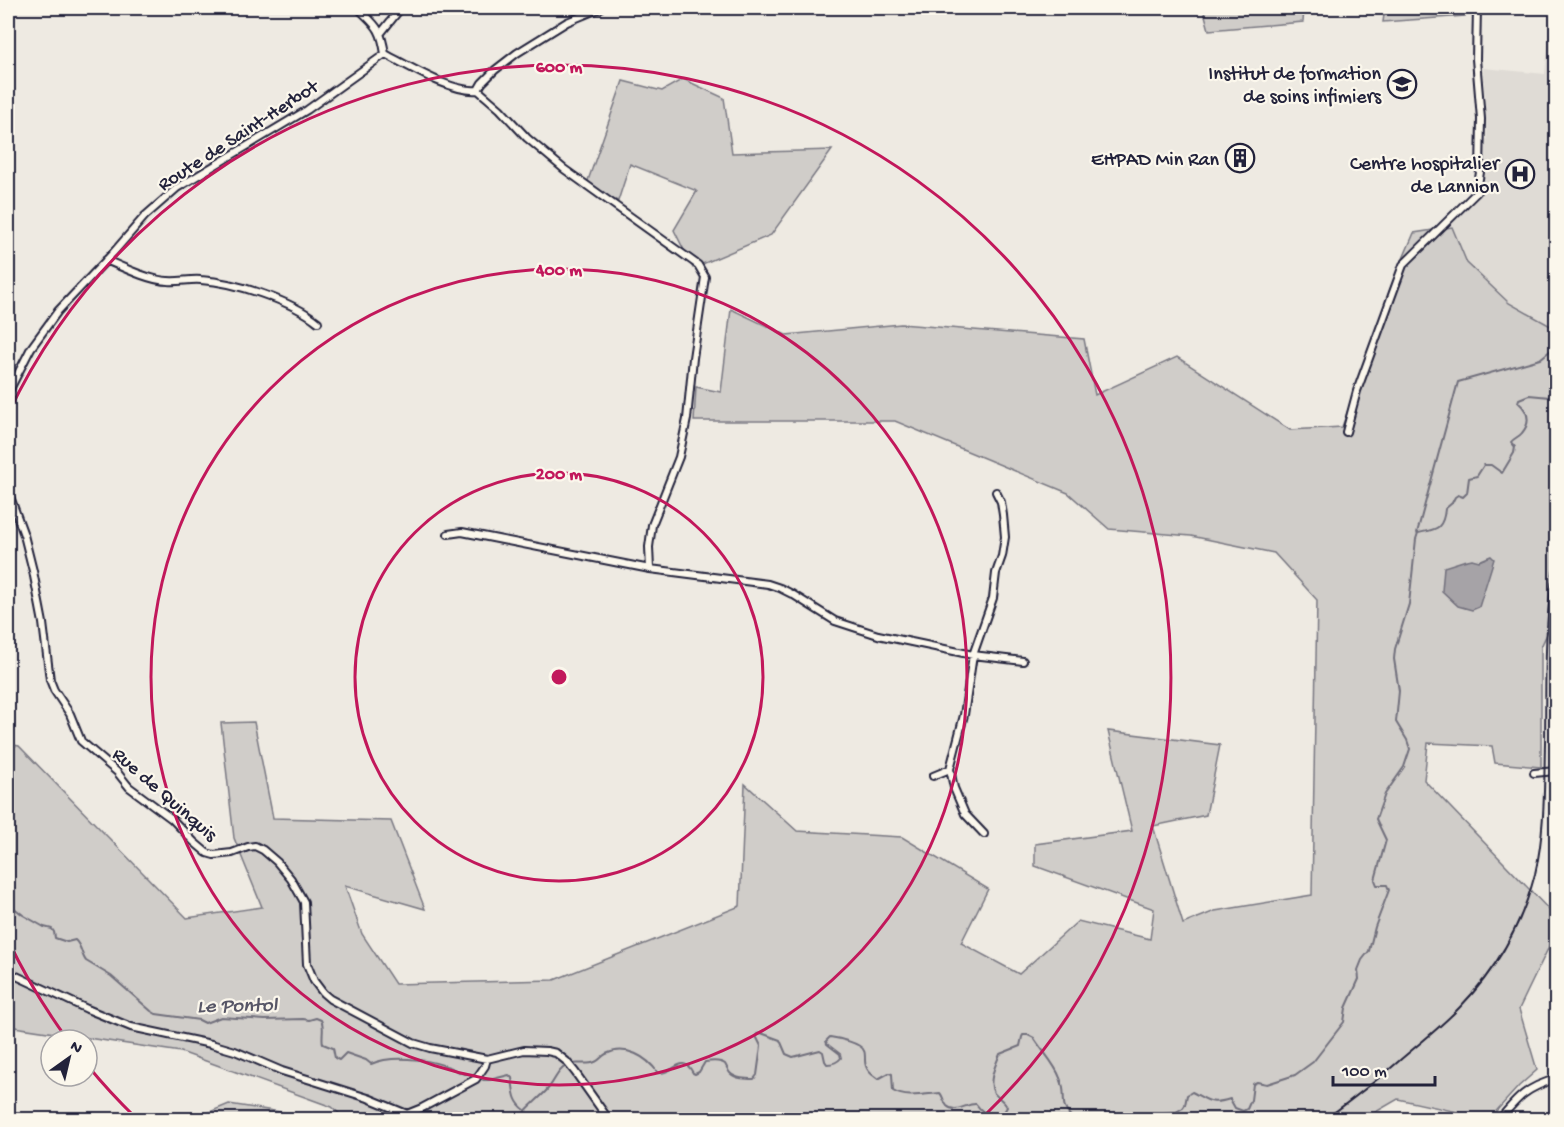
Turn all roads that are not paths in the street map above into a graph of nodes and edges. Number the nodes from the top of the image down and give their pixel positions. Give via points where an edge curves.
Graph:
1 (358, 8) edge
2 (401, 8) edge
3 (601, 8) edge
4 (1477, 8) edge
5 (381, 33) junction
6 (385, 54) junction
7 (478, 90) junction
8 (106, 260) junction
9 (318, 322) dead end
10 (8, 393) edge
11 (1346, 432) dead end
12 (8, 491) edge
13 (996, 492) dead end
14 (448, 534) dead end
15 (650, 569) junction
16 (973, 655) junction
17 (1023, 661) dead end
18 (950, 769) junction
19 (1557, 771) edge
20 (1534, 773) dead end
21 (933, 776) dead end
22 (984, 834) dead end
23 (8, 972) edge
24 (487, 1059) junction
25 (1557, 1079) edge
26 (609, 1119) edge
27 (1499, 1119) edge

1 - 5 street
2 - 5 street
3 - 7 street via 567,22 517,53
4 - 11 street via 1481,119 1477,192 1403,265
5 - 6 street
6 - 7 street via 443,83
6 - 8 street, Route de Saint-Herbot via 307,110 177,188 145,216
7 - 15 street via 564,169 698,265 705,277 687,418 679,457 652,525
8 - 9 street via 167,281 229,284 307,313
8 - 10 street, Route de Saint-Herbot via 58,311 31,348
12 - 24 street, Rue de Quinquis via 33,571 50,680 81,741 207,852 232,853 255,846 277,862 304,902 307,964 314,981 330,999 413,1043
13 - 16 street via 1005,537 993,598
14 - 15 street via 462,532
15 - 16 street via 768,584 835,621 878,635
16 - 17 street
16 - 18 street via 964,715
18 - 21 street
18 - 22 street via 965,814
19 - 20 street
23 - 24 street via 131,1028 236,1051 407,1114 476,1079
24 - 26 street via 524,1050 556,1053
25 - 27 street via 1540,1083 1522,1094

